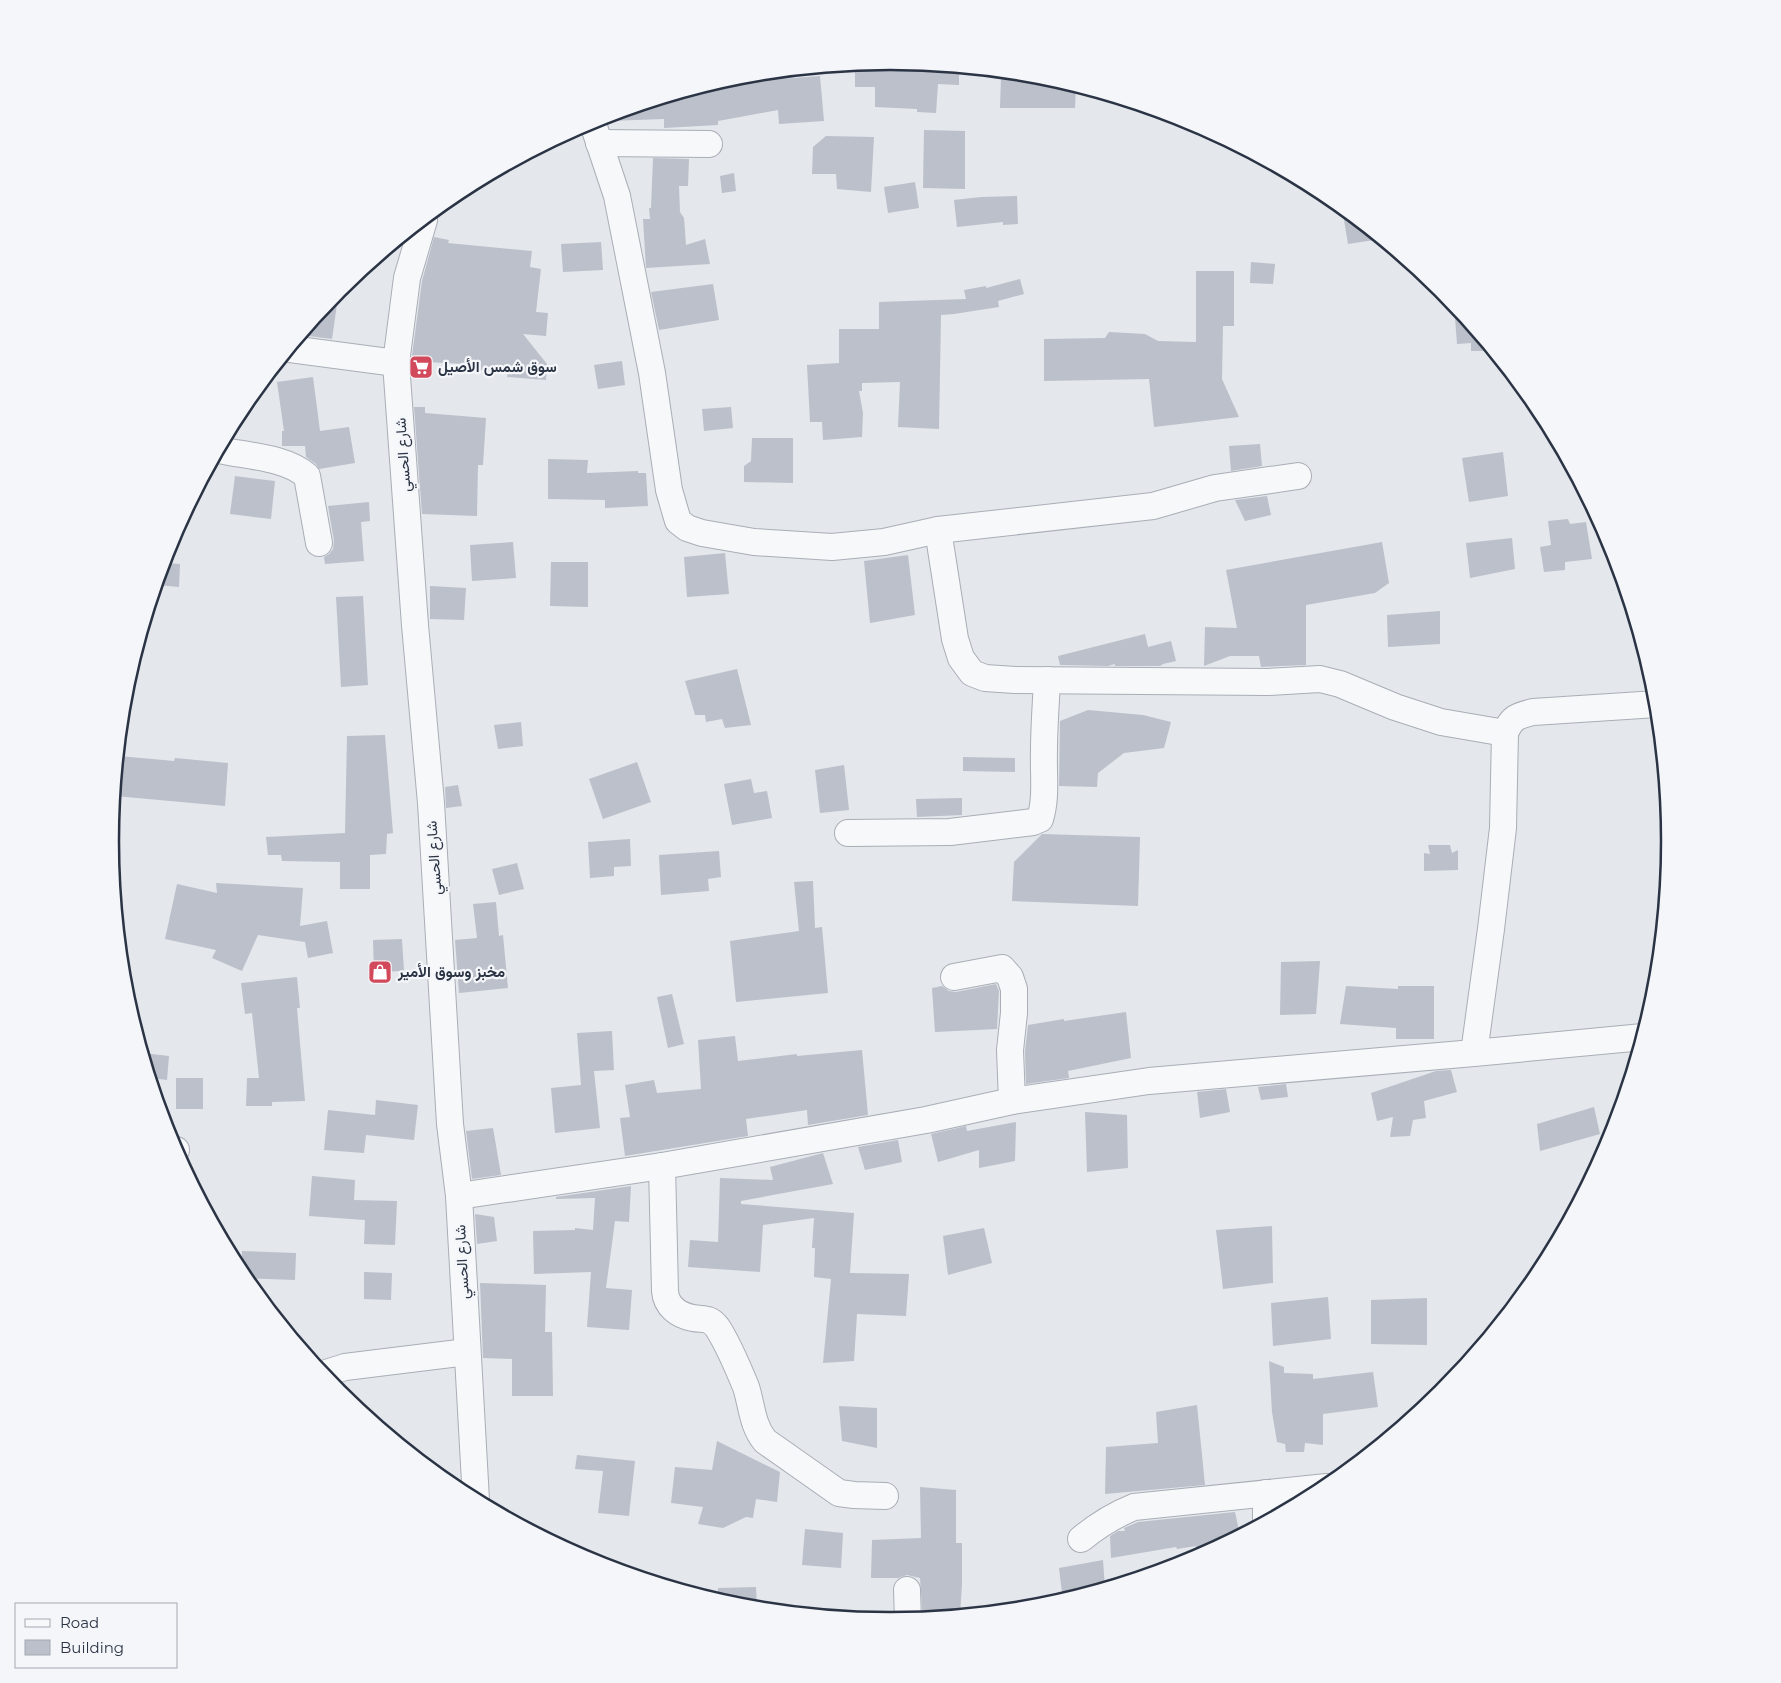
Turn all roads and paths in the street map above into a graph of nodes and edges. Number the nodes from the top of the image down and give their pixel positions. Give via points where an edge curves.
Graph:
1 (596, 132) edge
2 (709, 144) dead end
3 (421, 229) edge
4 (296, 350) edge
5 (396, 363) junction
6 (225, 451) edge
7 (1298, 476) dead end
8 (938, 530) junction
9 (319, 543) dead end
10 (1047, 680) junction
11 (1649, 705) edge
12 (1505, 734) junction
13 (848, 834) dead end
14 (954, 977) dead end
15 (1637, 1037) edge
16 (1474, 1054) junction
17 (1012, 1101) junction
18 (662, 1166) junction
19 (458, 1196) junction
20 (467, 1352) junction
21 (330, 1372) edge
22 (1310, 1488) edge
23 (475, 1491) edge
24 (1266, 1492) junction
25 (885, 1496) dead end
26 (1266, 1515) edge
27 (1081, 1539) dead end
28 (907, 1590) dead end
29 (908, 1612) edge

1 - 2 street
1 - 8 street via 618,196 652,373 669,490 678,521 702,533 754,542 832,547 884,542
3 - 5 street, شارع الحسي via 406,278
4 - 5 street
5 - 19 street, شارع الحسي via 431,803 450,1124
6 - 9 street via 267,459 299,469 307,476
7 - 8 street via 1215,488 1153,506
8 - 10 street via 955,639 961,658 972,673 985,678
10 - 12 street via 1268,682 1320,678 1440,722
10 - 13 street via 1040,819 950,832
11 - 12 street via 1533,712 1517,716 1509,723
12 - 16 street via 1502,828
14 - 17 street via 1002,968 1010,977 1014,989 1010,1050
15 - 16 street
16 - 17 street via 1149,1082
17 - 18 street via 926,1120
18 - 19 street
18 - 25 street via 665,1291 671,1308 693,1318 706,1318 716,1326 746,1387 754,1422 765,1441 839,1493
19 - 20 street, شارع الحسي
20 - 21 street via 345,1367
20 - 23 street, شارع الحسي
22 - 24 street
24 - 26 street
24 - 27 street via 1134,1507 1096,1526
28 - 29 street

